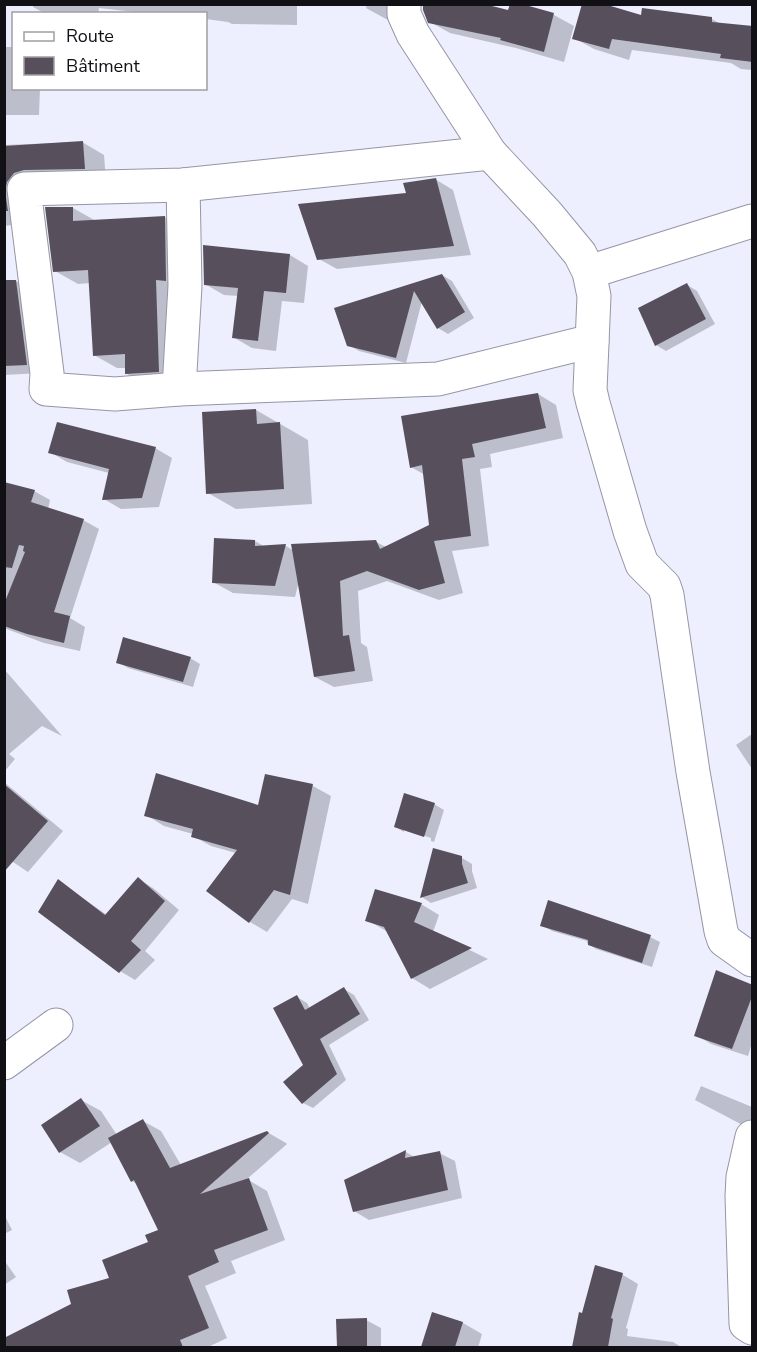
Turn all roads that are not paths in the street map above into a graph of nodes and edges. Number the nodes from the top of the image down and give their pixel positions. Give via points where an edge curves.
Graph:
1 (404, 4) edge
2 (490, 153) junction
3 (183, 185) junction
4 (753, 221) edge
5 (589, 272) junction
6 (592, 341) junction
7 (179, 388) junction
8 (753, 960) edge
9 (56, 1025) dead end
10 (4, 1064) edge
11 (753, 1137) edge
12 (753, 1328) edge

1 - 2 street via 413,34
2 - 3 street
2 - 5 street via 574,246
3 - 7 street via 185,286
3 - 7 street via 24,189 46,390 115,394
4 - 5 street
5 - 6 street via 594,296
6 - 7 street via 438,379
6 - 8 street via 590,390 626,520 642,564 664,586 667,595 721,931 724,940
9 - 10 street
11 - 12 street via 742,1196 746,1324

